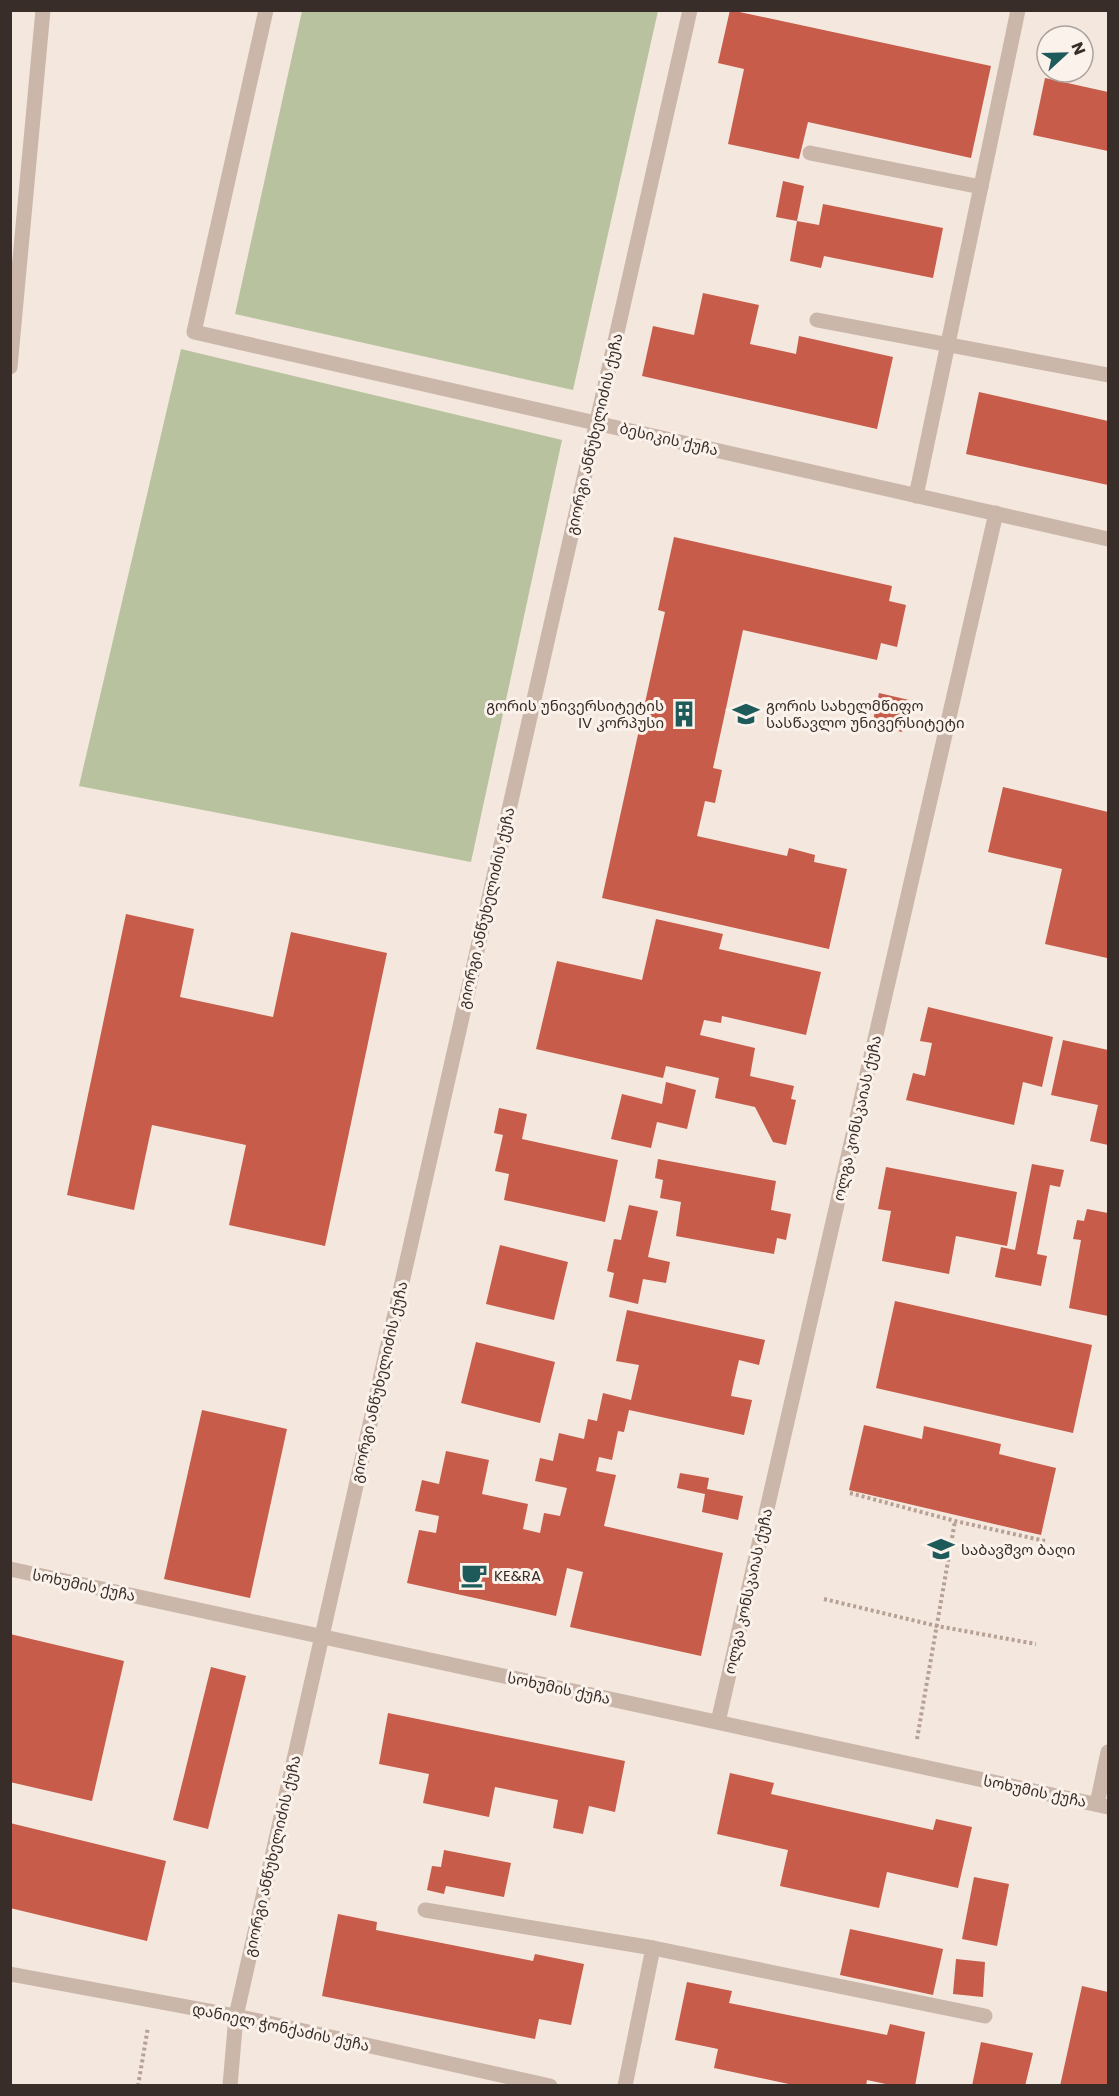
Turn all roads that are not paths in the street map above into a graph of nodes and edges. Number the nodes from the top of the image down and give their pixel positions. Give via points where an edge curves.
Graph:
1 (43, 10) edge
2 (266, 10) edge
3 (690, 10) edge
4 (1018, 10) edge
5 (810, 153) dead end
6 (981, 187) junction
7 (817, 320) dead end
8 (948, 344) junction
9 (10, 366) edge
10 (1108, 375) edge
11 (596, 423) junction
12 (916, 495) junction
13 (996, 513) junction
14 (1108, 539) edge
15 (10, 1569) edge
16 (321, 1636) junction
17 (718, 1722) junction
18 (1108, 1752) edge
19 (1103, 1805) edge
20 (425, 1910) dead end
21 (653, 1948) junction
22 (10, 1974) edge
23 (236, 2016) junction
24 (985, 2016) dead end
25 (230, 2085) edge
26 (550, 2085) edge
27 (625, 2085) edge

1 - 9 street
2 - 11 street, ბესიკის ქუჩა via 194,332
3 - 11 street, გიორგი ანწუხელიძის ქუჩა
4 - 6 street
5 - 6 street
6 - 8 street
7 - 8 street
8 - 10 street
8 - 12 street
11 - 12 street, ბესიკის ქუჩა
11 - 16 street, გიორგი ანწუხელიძის ქუჩა
12 - 13 street, ბესიკის ქუჩა
13 - 14 street, ბესიკის ქუჩა
13 - 17 street, ოლგა კონსკაიას ქუჩა
15 - 16 street, სოხუმის ქუჩა
16 - 17 street, სოხუმის ქუჩა
16 - 23 street, გიორგი ანწუხელიძის ქუჩა
17 - 19 street, სოხუმის ქუჩა
18 - 19 street
20 - 21 street
21 - 24 street
21 - 27 street
22 - 23 street, დანიელ ჭონქაძის ქუჩა
23 - 25 street, გიორგი ანწუხელიძის ქუჩა
23 - 26 street, დანიელ ჭონქაძის ქუჩა

